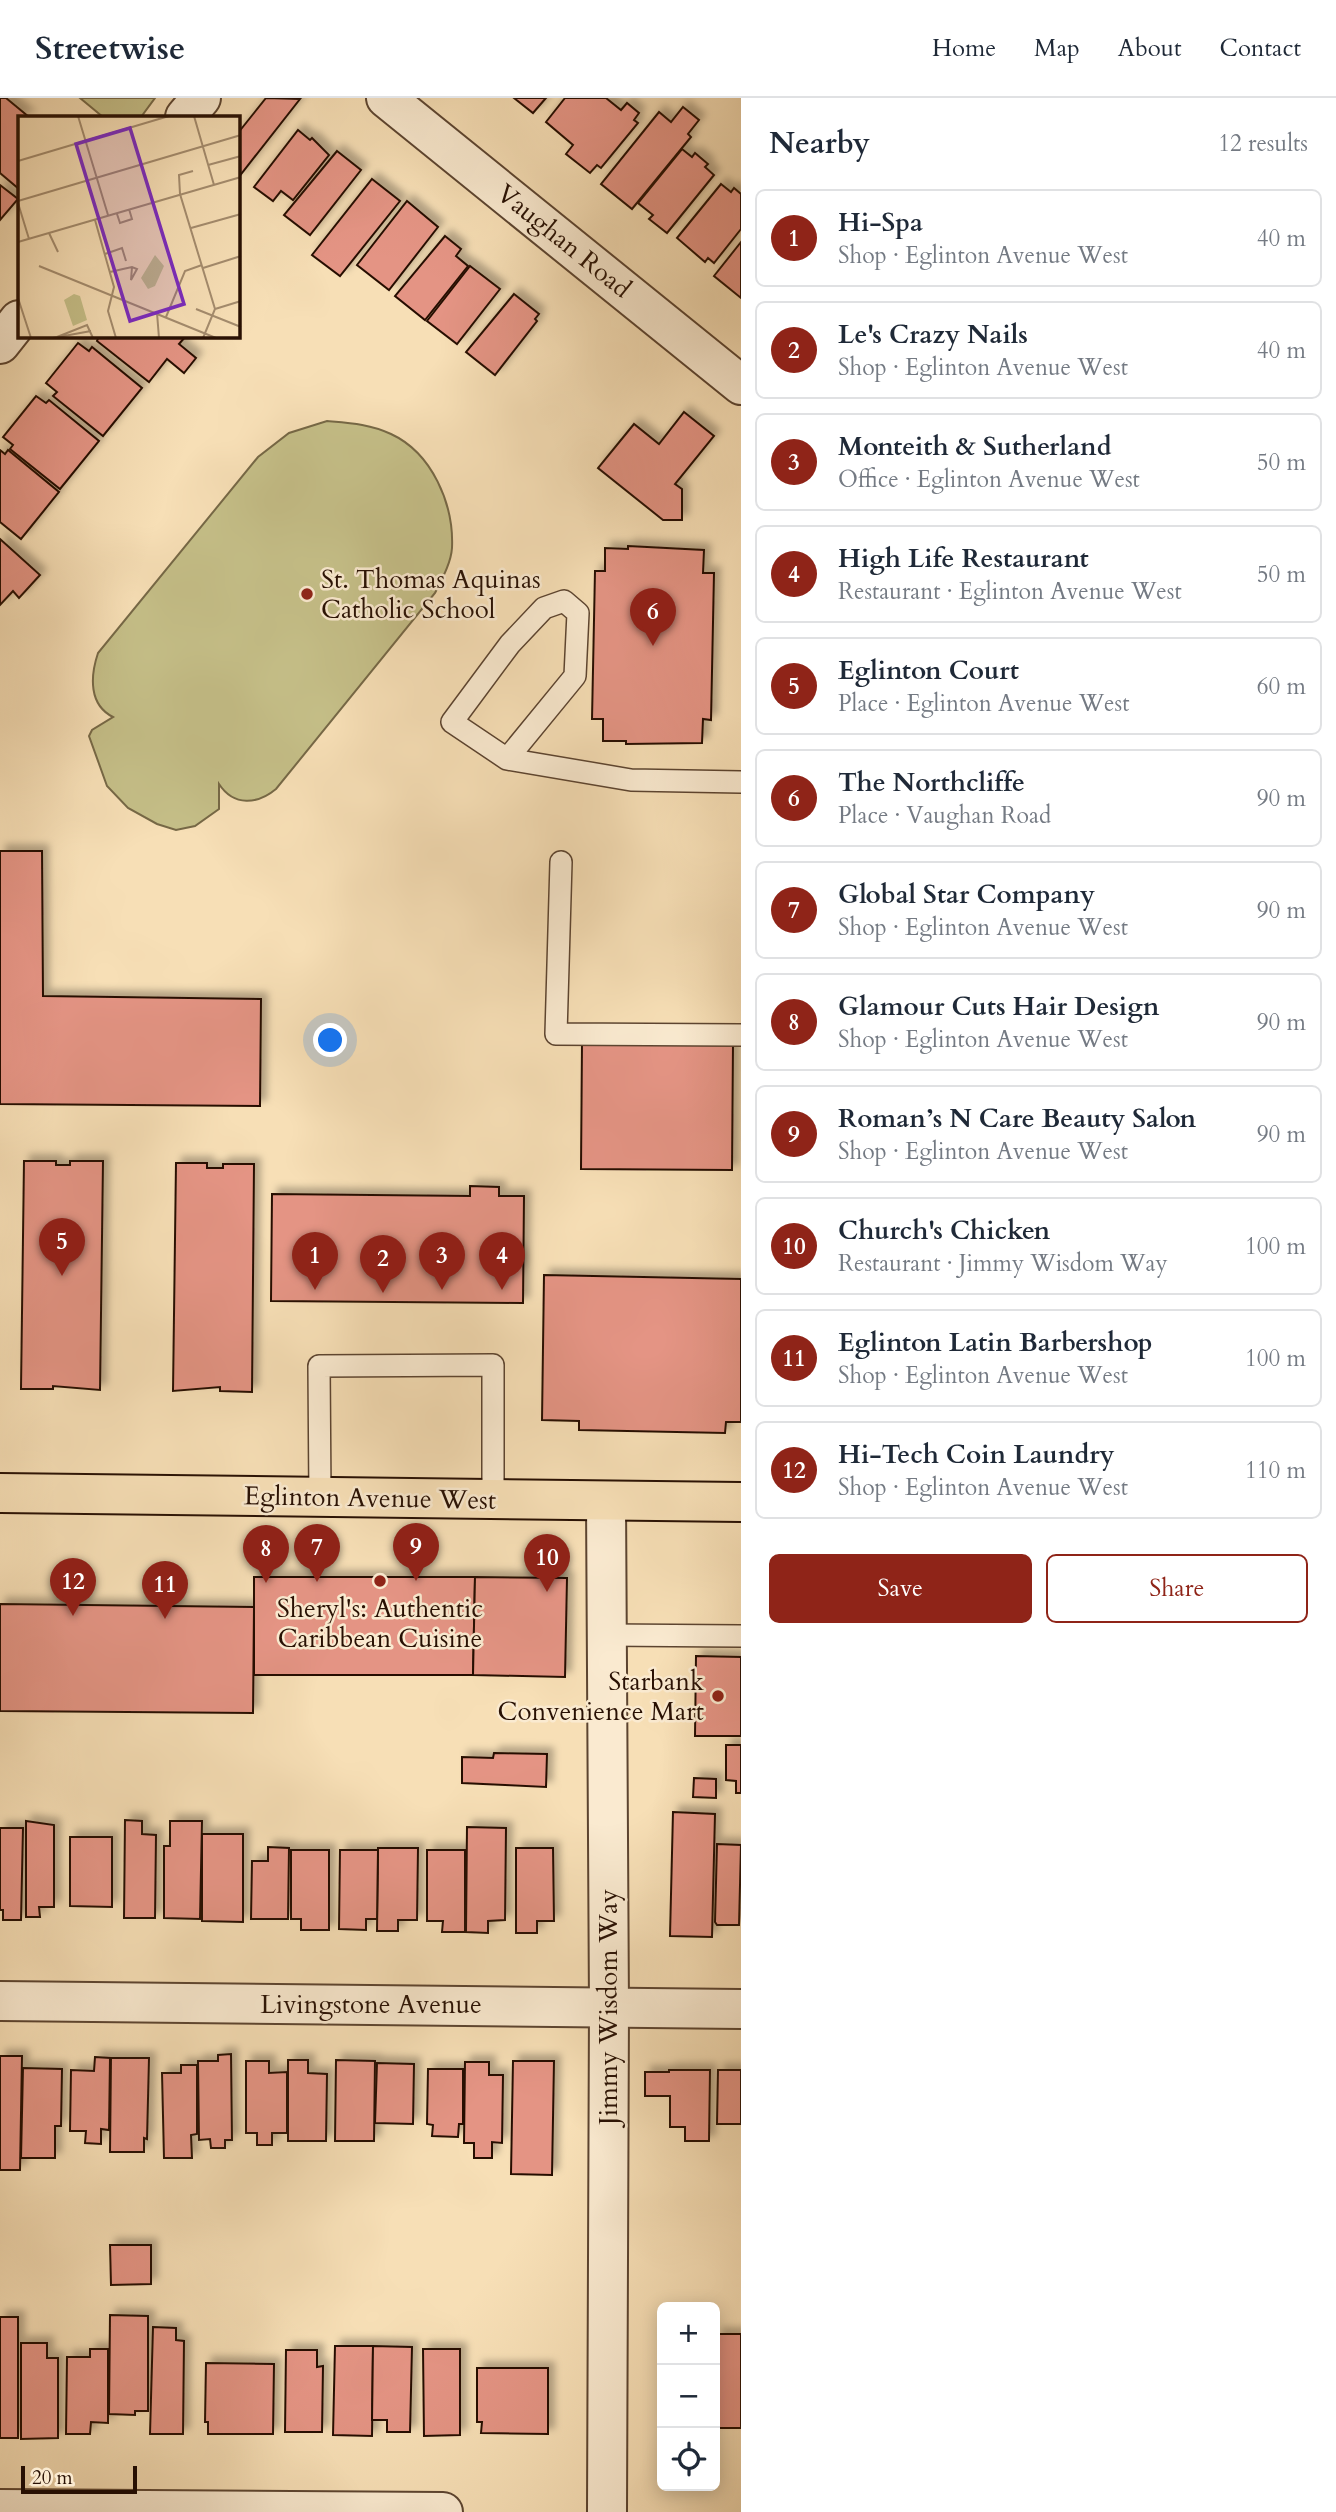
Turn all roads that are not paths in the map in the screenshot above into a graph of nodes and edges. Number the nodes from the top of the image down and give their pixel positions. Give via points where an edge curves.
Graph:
1 (201, 98) edge
2 (386, 98) edge
3 (186, 116) edge
4 (18, 321) edge
5 (0, 344) edge
6 (741, 385) edge
7 (507, 759) junction
8 (741, 782) edge
9 (561, 862) dead end
10 (741, 1035) edge
11 (0, 1493) edge
12 (320, 1498) junction
13 (492, 1500) junction
14 (606, 1501) junction
15 (741, 1502) edge
16 (605, 1634) junction
17 (741, 1636) edge
18 (0, 2001) edge
19 (609, 2007) junction
20 (741, 2009) edge
21 (0, 2509) edge
22 (443, 2512) edge
23 (607, 2512) edge

1 - 3 street
2 - 6 street, Vaughan Road
4 - 5 street
7 - 7 lane via 452,722 510,644 544,608 564,601 578,612 575,676
7 - 8 lane via 631,780
9 - 10 lane via 556,1034
11 - 12 main road, Eglinton Avenue West
12 - 13 main road, Eglinton Avenue West
12 - 13 lane via 319,1366 493,1365
13 - 14 main road, Eglinton Avenue West
14 - 15 main road, Eglinton Avenue West
14 - 16 street, Jimmy Wisdom Way
16 - 17 lane
16 - 19 street, Jimmy Wisdom Way
18 - 19 street, Livingstone Avenue
19 - 20 street, Livingstone Avenue
19 - 23 street, Jimmy Wisdom Way
21 - 22 street

